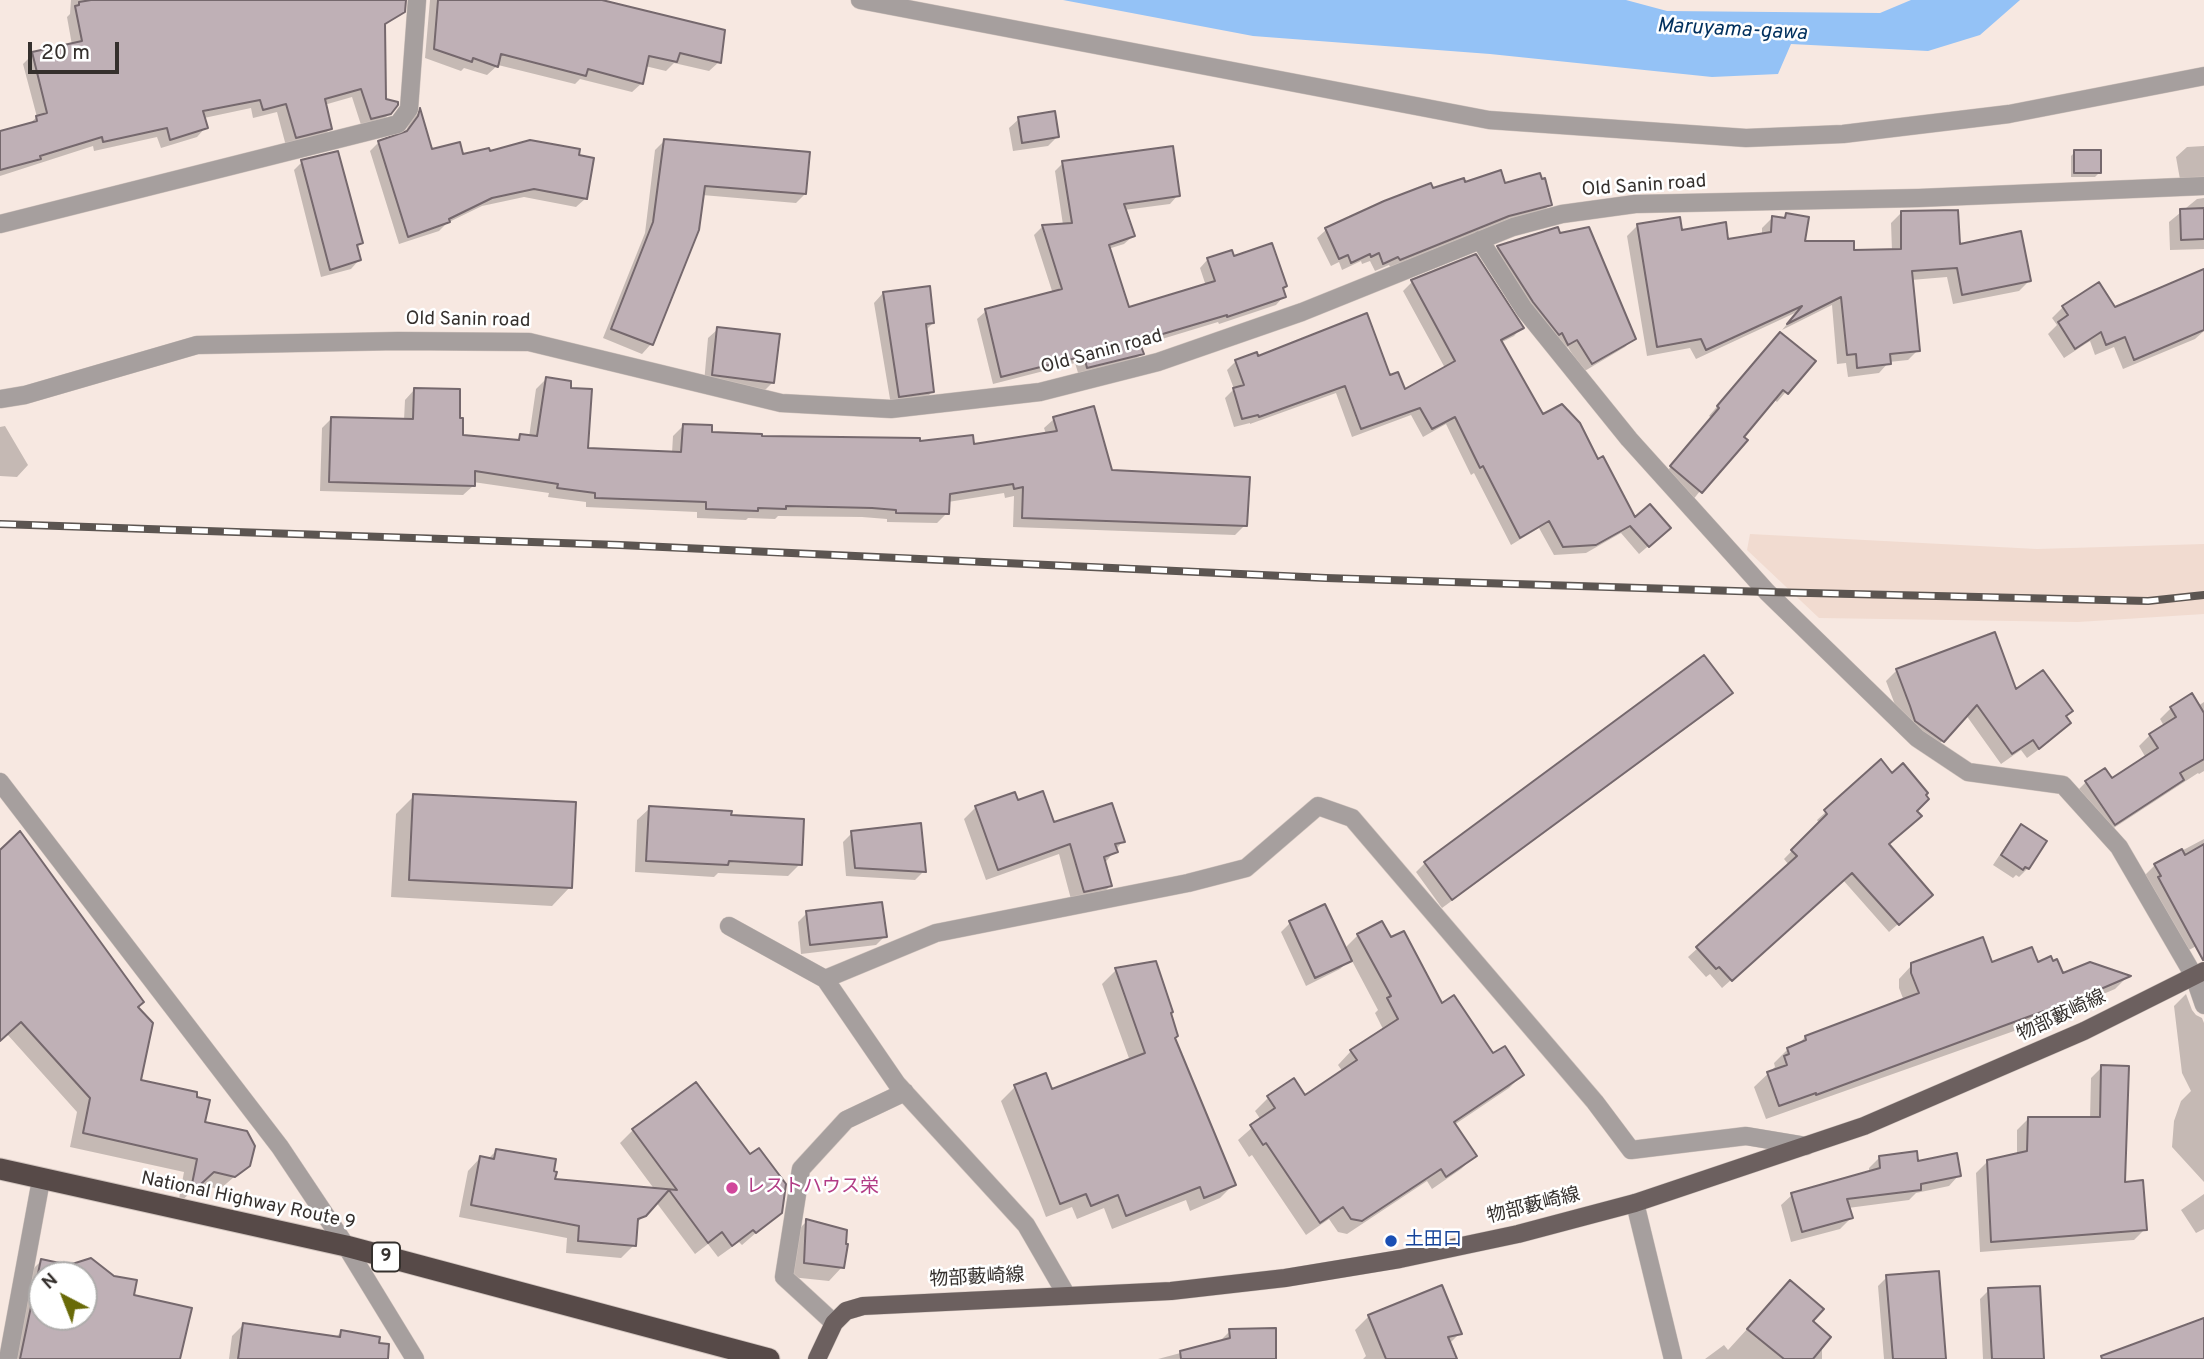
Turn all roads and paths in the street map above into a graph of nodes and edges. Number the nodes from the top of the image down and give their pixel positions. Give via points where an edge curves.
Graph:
1 (417, 0) edge
2 (860, 0) edge
3 (2204, 76) edge
4 (2204, 186) edge
5 (0, 224) edge
6 (1480, 240) junction
7 (0, 398) edge
8 (0, 782) edge
9 (729, 926) dead end
10 (2199, 974) edge
11 (825, 979) junction
12 (2204, 1005) edge
13 (905, 1092) junction
14 (1807, 1146) junction
15 (0, 1169) edge
16 (41, 1180) junction
17 (1635, 1203) junction
18 (346, 1246) junction
19 (1068, 1296) junction
20 (834, 1323) junction
21 (8, 1359) edge
22 (415, 1359) edge
23 (769, 1359) edge
24 (817, 1359) edge
25 (1673, 1359) edge

1 - 5 street via 409,108 398,124
2 - 3 street via 1489,120 1746,138 1843,134 2009,114
4 - 6 street, Old Sanin road via 1635,204 1562,214
6 - 7 street, Old Sanin road via 1303,312 1158,362 1040,392 891,409 781,403 529,342 197,345 25,395
6 - 10 street via 1524,309 1629,439 1767,592 1917,738 1968,772 2063,785 2119,847
8 - 18 street via 280,1147
9 - 11 street
10 - 12 street
10 - 14 main road, 物部藪崎線 via 1974,1080
11 - 13 street
11 - 14 street via 936,933 1246,868 1318,806 1352,818 1631,1150 1746,1136
13 - 19 street via 1026,1225
13 - 20 street via 845,1120 801,1169 784,1277
14 - 17 main road, 物部藪崎線
15 - 16 highway, National Highway Route 9 / 9
16 - 18 highway, National Highway Route 9 / 9
16 - 21 street
17 - 19 main road, 物部藪崎線 via 1387,1262 1171,1291
17 - 25 street
18 - 22 street
18 - 23 highway, National Highway Route 9 / 9
19 - 20 main road, 物部藪崎線 via 863,1306 846,1311
20 - 24 main road

